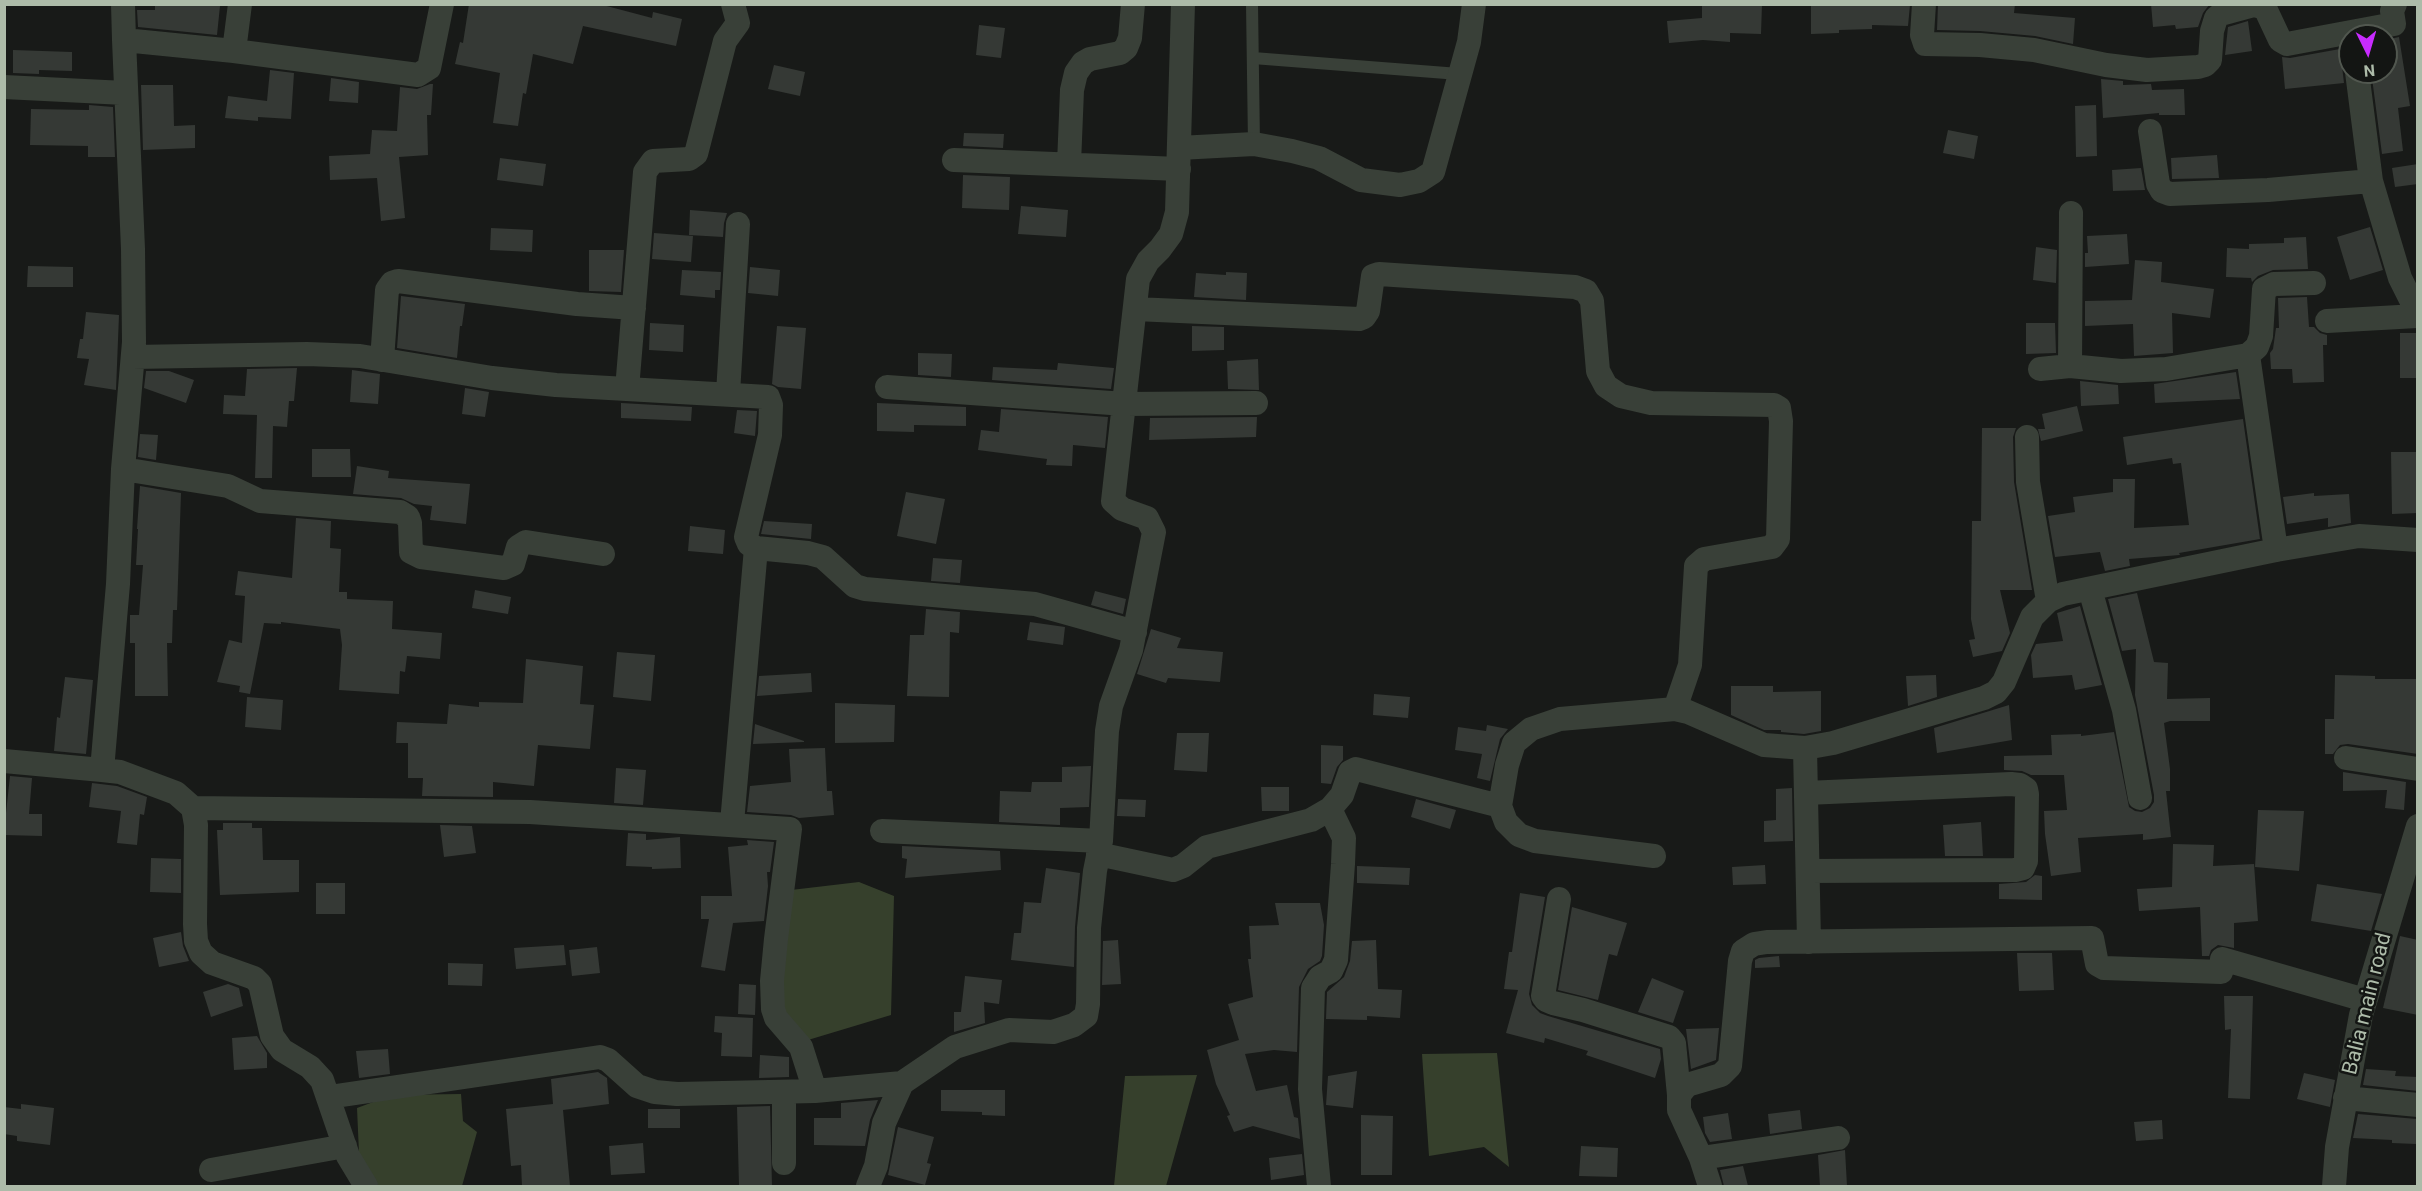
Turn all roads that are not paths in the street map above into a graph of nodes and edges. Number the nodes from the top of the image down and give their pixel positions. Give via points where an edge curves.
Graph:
1 (123, 4) edge
2 (240, 4) edge
3 (442, 4) edge
4 (733, 4) edge
5 (1133, 4) edge
6 (1183, 4) edge
7 (1252, 4) edge
8 (1474, 4) edge
9 (1924, 4) edge
10 (2393, 5) edge
11 (2394, 24) edge
12 (2338, 36) edge
13 (124, 40) junction
14 (234, 51) junction
15 (1253, 58) junction
16 (1459, 74) junction
17 (2359, 84) edge
18 (4, 87) edge
19 (125, 93) junction
20 (2150, 131) dead end
21 (1254, 144) junction
22 (1179, 159) junction
23 (954, 160) dead end
24 (1069, 164) junction
25 (2371, 181) junction
26 (2071, 213) dead end
27 (738, 224) dead end
28 (2314, 283) dead end
29 (634, 308) junction
30 (1135, 309) junction
31 (2327, 321) dead end
32 (2248, 355) junction
33 (133, 357) junction
34 (382, 360) junction
35 (2070, 366) junction
36 (2040, 369) dead end
37 (887, 387) dead end
38 (627, 389) junction
39 (728, 394) junction
40 (1256, 403) dead end
41 (1125, 404) junction
42 (2027, 437) dead end
43 (123, 469) junction
44 (2418, 540) edge
45 (756, 548) junction
46 (2276, 550) junction
47 (603, 554) dead end
48 (2090, 589) junction
49 (2048, 601) junction
50 (1134, 632) junction
51 (1675, 709) junction
52 (1805, 748) junction
53 (2346, 758) dead end
54 (4, 761) edge
55 (2418, 769) edge
56 (102, 770) junction
57 (1806, 793) junction
58 (2139, 798) dead end
59 (1500, 806) junction
60 (193, 808) junction
61 (1330, 809) junction
62 (732, 823) junction
63 (2418, 826) edge
64 (882, 831) dead end
65 (1099, 847) junction
66 (1654, 856) dead end
67 (1808, 871) junction
68 (1559, 899) dead end
69 (1809, 942) junction
70 (2365, 1000) junction
71 (902, 1083) junction
72 (815, 1091) junction
73 (784, 1092) junction
74 (1679, 1095) junction
75 (329, 1097) junction
76 (2345, 1098) junction
77 (2418, 1105) edge
78 (1838, 1138) dead end
79 (345, 1146) junction
80 (1701, 1158) junction
81 (784, 1163) dead end
82 (210, 1170) dead end
83 (366, 1186) edge
84 (868, 1186) edge
85 (1318, 1186) edge
86 (1710, 1186) edge
87 (2334, 1186) edge

1 - 13 street
2 - 14 street
3 - 14 street via 429,68 418,75
4 - 29 street via 738,23 725,41 696,154 689,159 653,161 645,172
5 - 24 street via 1126,48 1120,53 1090,59 1076,73
6 - 22 street
7 - 15 lane
8 - 16 street via 1469,42
9 - 12 street via 1925,44 2034,50 2147,70 2205,65 2210,60 2216,18 2254,5 2265,8 2283,43
10 - 11 street
13 - 14 street
13 - 19 street
15 - 16 lane
15 - 21 lane
16 - 21 street via 1433,172 1419,181 1400,185 1361,180 1319,158
17 - 25 street
18 - 19 street
19 - 33 street via 133,249
20 - 25 street via 2158,184 2170,194
21 - 22 street
22 - 24 street
22 - 30 street via 1177,212 1171,234 1138,279
23 - 24 street
25 - 31 street via 2400,278 2417,316
26 - 35 street
27 - 39 street
28 - 32 street via 2274,284 2264,290 2261,336
29 - 34 street via 398,281 387,290
29 - 38 street
30 - 41 street
30 - 51 street via 1359,319 1368,311 1373,276 1379,274 1575,287 1586,291 1592,301 1598,371 1605,386 1622,396 1651,403 1779,408 1778,539 1772,547 1704,559 1696,566 1690,665
32 - 35 street via 2166,369 2121,371
32 - 46 street
33 - 34 street via 308,354
33 - 43 street
34 - 38 street via 492,378
35 - 36 street
37 - 41 street
38 - 39 street
39 - 45 street via 771,400 770,435 746,537
40 - 41 street
41 - 50 street via 1113,501 1122,509 1147,518 1154,532
42 - 49 street via 2028,482
43 - 47 street via 228,486 260,501 400,512 410,523 411,552 421,557 504,568 513,564 518,547 526,542
43 - 56 street via 118,584
44 - 46 street via 2359,536
45 - 50 street via 823,557 855,586 865,589 1035,604
45 - 62 street
46 - 48 street
48 - 49 street
48 - 58 street via 2124,710
49 - 52 street via 2032,617 1996,692 1865,734
50 - 65 street via 1111,706
51 - 52 street via 1764,745
51 - 59 street via 1560,719 1531,729 1514,743
52 - 57 street
53 - 55 street
54 - 56 street
56 - 60 street via 120,772 176,793
57 - 67 street
57 - 67 street via 2012,784 2026,789 2027,794 2023,868
59 - 61 street via 1356,769 1350,772 1342,795
59 - 66 street via 1506,822 1519,835 1535,841
60 - 62 street via 530,812
60 - 75 street via 195,924 201,953 212,963 261,984 272,1036 282,1050 310,1067 322,1080
61 - 65 street via 1311,820 1207,848 1173,870
61 - 85 street via 1340,825 1344,846 1336,960 1331,971 1320,977 1313,988 1310,1089
62 - 72 street via 790,829 772,981 773,1009 801,1047
63 - 70 street, Balia main road
64 - 65 street
65 - 71 street via 1089,928 1086,1016 1053,1032 1009,1030 955,1047
67 - 69 street
68 - 74 street via 1545,1000 1669,1037 1674,1043
69 - 70 street via 2092,938 2097,964 2104,968 2221,972 2222,959
69 - 74 street via 1767,942 1743,951 1730,1066 1721,1075 1687,1085
70 - 76 street, Balia main road
71 - 72 street
71 - 84 street via 884,1123
72 - 73 street
73 - 75 street via 655,1092 638,1086 600,1057
73 - 81 street
74 - 80 street via 1679,1110
75 - 79 street
76 - 77 street
76 - 87 street, Balia main road
78 - 80 street
79 - 82 street
79 - 83 street
80 - 86 street

